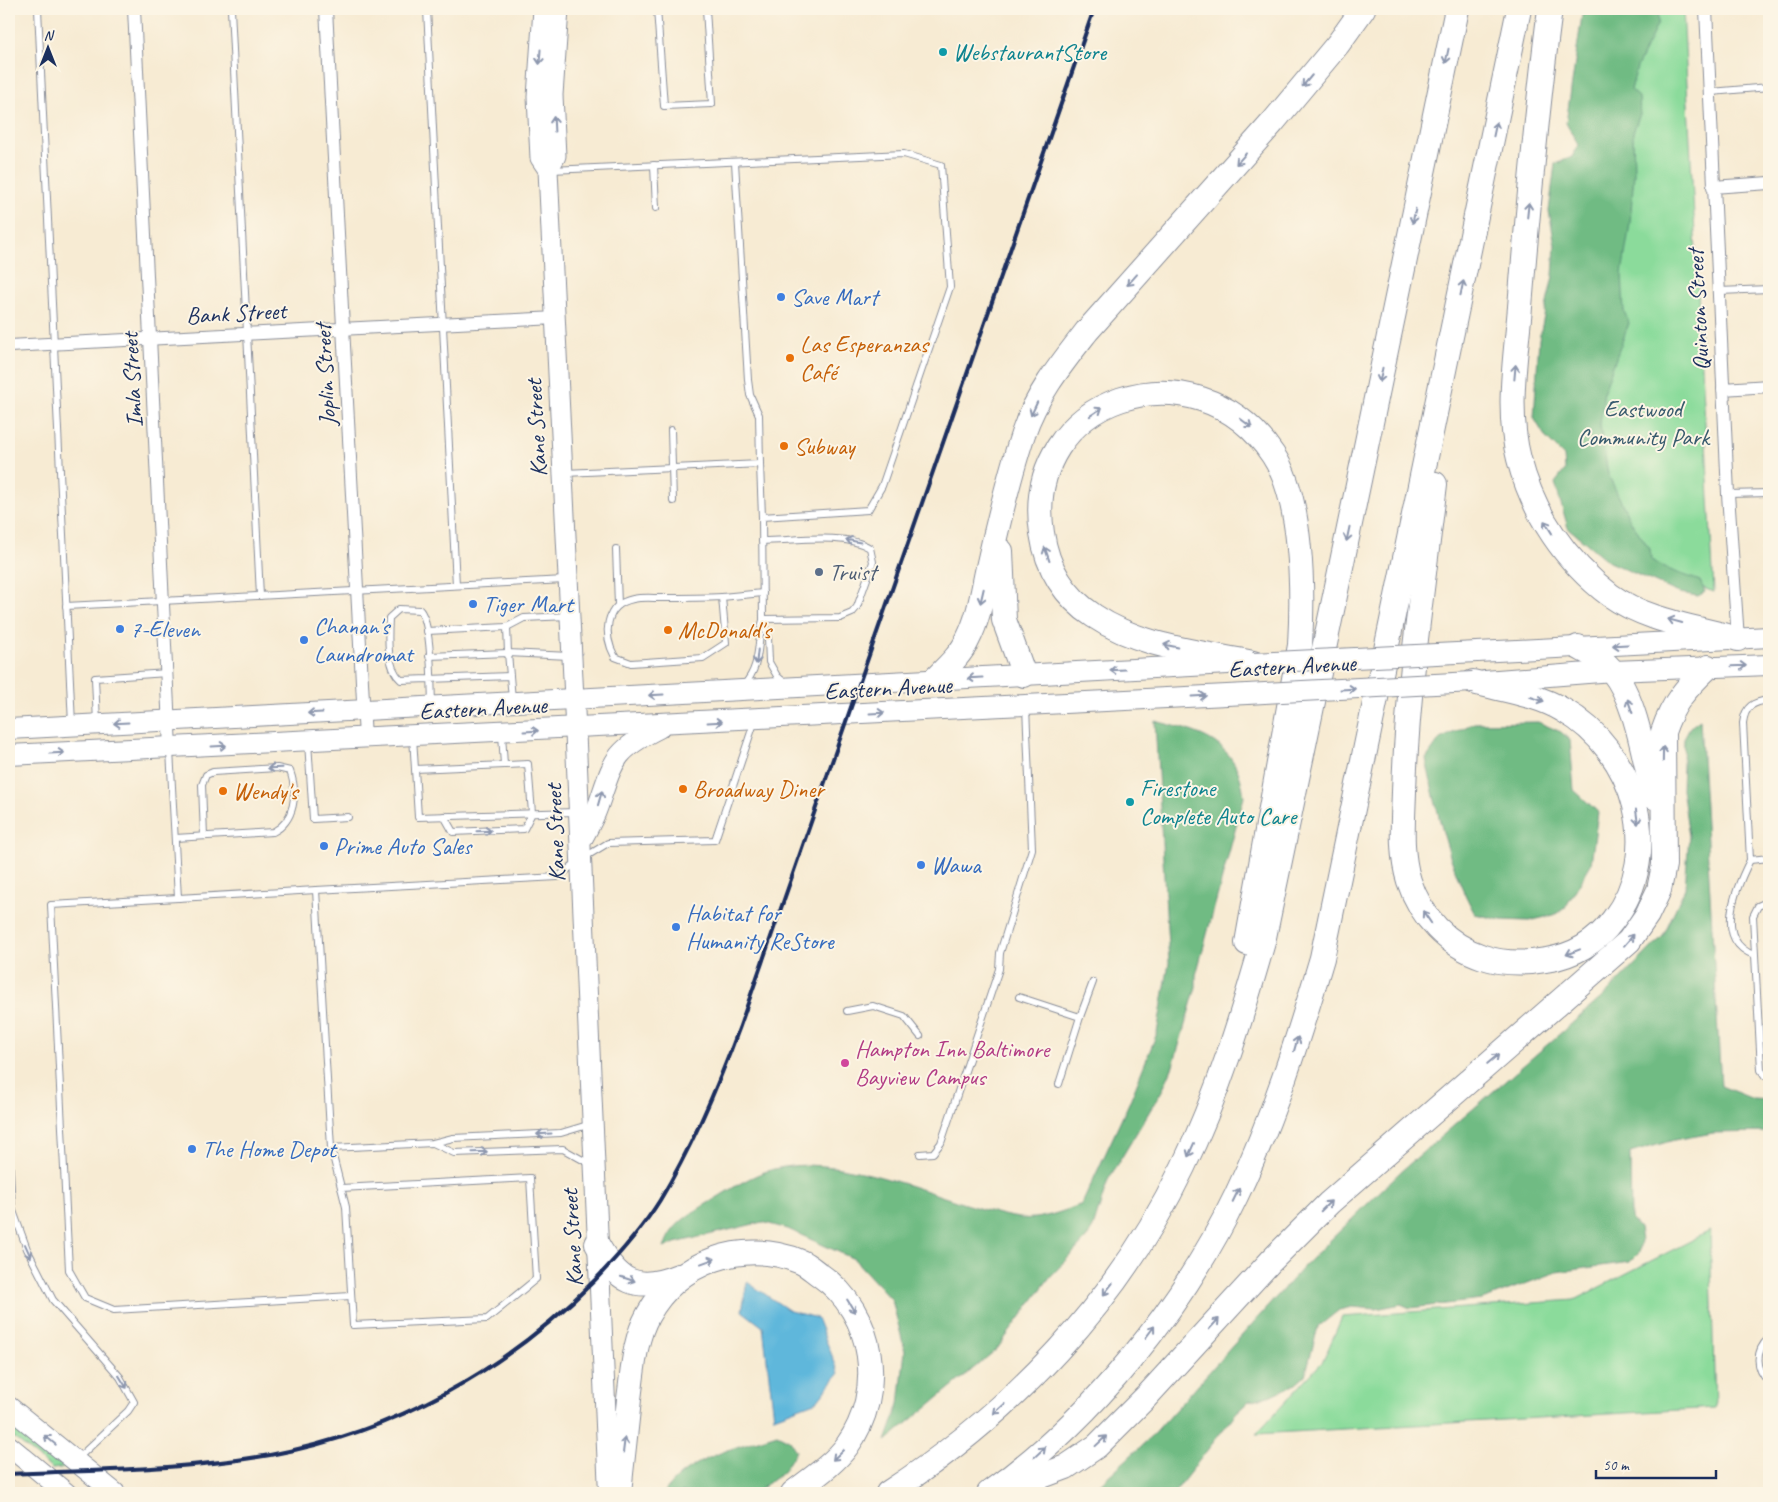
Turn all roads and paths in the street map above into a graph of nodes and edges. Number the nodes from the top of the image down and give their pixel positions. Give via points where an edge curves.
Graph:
1 (38, 9) edge
2 (134, 9) edge
3 (231, 9) edge
4 (326, 9) edge
5 (427, 9) edge
6 (543, 9) edge
7 (559, 9) edge
8 (657, 9) edge
9 (706, 9) edge
10 (1363, 9) edge
11 (1457, 9) edge
12 (1519, 9) edge
13 (1550, 9) edge
14 (1706, 9) edge
15 (1769, 87) edge
16 (1711, 92) junction
17 (735, 162) junction
18 (654, 166) junction
19 (548, 170) junction
20 (1769, 183) edge
21 (1713, 187) junction
22 (656, 208) dead end
23 (1769, 289) edge
24 (1719, 291) junction
25 (556, 318) junction
26 (443, 324) junction
27 (343, 329) junction
28 (248, 334) junction
29 (1453, 336) junction
30 (151, 339) junction
31 (55, 344) junction
32 (9, 346) edge
33 (1769, 386) edge
34 (1723, 389) junction
35 (671, 430) dead end
36 (760, 464) junction
37 (672, 468) junction
38 (563, 473) junction
39 (1769, 493) edge
40 (1728, 494) junction
41 (674, 502) dead end
42 (1000, 514) junction
43 (762, 517) junction
44 (762, 541) junction
45 (616, 548) dead end
46 (569, 580) junction
47 (456, 586) junction
48 (358, 590) junction
49 (763, 593) junction
50 (260, 596) junction
51 (722, 597) junction
52 (164, 601) junction
53 (618, 605) junction
54 (66, 606) junction
55 (571, 616) junction
56 (763, 619) junction
57 (507, 627) junction
58 (427, 629) junction
59 (1769, 638) edge
60 (1738, 639) junction
61 (1578, 647) junction
62 (508, 653) junction
63 (429, 656) junction
64 (572, 656) junction
65 (1253, 663) junction
66 (1769, 665) edge
67 (1708, 666) junction
68 (1613, 671) junction
69 (168, 673) junction
70 (1024, 675) junction
71 (510, 676) junction
72 (431, 680) junction
73 (934, 680) junction
74 (1473, 682) junction
75 (791, 688) junction
76 (739, 690) junction
77 (574, 699) junction
78 (1769, 700) edge
79 (512, 702) junction
80 (432, 706) junction
81 (1026, 706) junction
82 (364, 710) junction
83 (169, 720) junction
84 (755, 720) junction
85 (97, 724) junction
86 (666, 724) junction
87 (72, 726) junction
88 (576, 728) junction
89 (9, 729) edge
90 (502, 732) junction
91 (413, 736) junction
92 (365, 738) junction
93 (308, 741) junction
94 (170, 748) junction
95 (9, 755) edge
96 (504, 765) junction
97 (415, 769) junction
98 (579, 811) junction
99 (532, 813) junction
100 (444, 816) junction
101 (348, 817) dead end
102 (204, 836) junction
103 (175, 838) junction
104 (1664, 838) junction
105 (580, 851) junction
106 (1769, 858) edge
107 (1750, 860) junction
108 (316, 890) junction
109 (178, 898) junction
110 (1769, 901) edge
111 (1754, 955) junction
112 (1093, 982) dead end
113 (1019, 997) dead end
114 (847, 1011) dead end
115 (1080, 1017) junction
116 (920, 1036) dead end
117 (1769, 1078) edge
118 (1058, 1084) dead end
119 (1210, 1105) junction
120 (592, 1124) junction
121 (433, 1143) junction
122 (331, 1148) junction
123 (9, 1153) edge
124 (920, 1154) dead end
125 (593, 1166) junction
126 (341, 1188) junction
127 (597, 1244) junction
128 (683, 1274) junction
129 (351, 1296) junction
130 (1769, 1338) edge
131 (1769, 1382) edge
132 (9, 1407) edge
133 (9, 1446) edge
134 (75, 1461) junction
135 (66, 1493) edge
136 (115, 1493) edge
137 (609, 1493) edge
138 (619, 1493) edge
139 (793, 1493) edge
140 (888, 1493) edge
141 (989, 1493) edge
142 (996, 1493) edge

1 - 31 lane
2 - 30 street, Imla Street
3 - 28 lane
4 - 27 street, Joplin Street
5 - 26 lane
6 -> 19 main road, Kane Street via 537,97 540,158
19 -> 7 main road, Kane Street via 556,156 553,95
8 - 9 lane via 664,106 712,104
10 -> 42 highway via 1279,115 1087,331 1060,366 1039,398 1024,432
11 -> 119 highway via 1263,942 1237,1033
29 -> 12 highway
60 -> 13 highway via 1642,613 1611,596 1560,547 1541,516 1518,457 1513,426 1513,393 1528,211
14 - 16 street, Quinton Street
15 - 16 lane
16 - 21 street, Quinton Street
17 - 18 lane
17 - 36 lane via 748,380 750,395 759,415
17 - 43 lane via 904,154 941,165 949,268 950,287 882,486 868,510
18 - 19 lane
18 - 22 lane
19 - 25 main road, Kane Street
20 - 21 street
21 - 24 street, Quinton Street
23 - 24 lane
24 - 34 street, Quinton Street
25 - 26 street, Bank Street
25 - 38 main road, Kane Street
26 - 27 street, Bank Street
26 - 47 lane
27 - 28 street, Bank Street
27 - 48 street, Joplin Street
28 - 30 street, Bank Street
28 - 50 lane
74 -> 29 highway via 1540,699 1564,710 1590,729 1628,783 1636,810 1639,862 1634,883 1624,906 1605,931 1581,949 1556,959 1528,963 1497,962 1452,942 1432,924 1419,904 1404,858 1404,764 1408,717
141 -> 29 highway via 1016,1474 1073,1421 1121,1370 1162,1318 1201,1260 1231,1205 1267,1124 1294,1053 1322,958
30 - 31 street, Bank Street
30 - 52 street, Imla Street
31 - 32 street, Bank Street
31 - 54 lane
33 - 34 street
34 - 40 street, Quinton Street
35 - 37 lane
36 - 37 lane
36 - 43 lane
37 - 38 lane
37 - 41 lane
38 - 46 main road, Kane Street
39 - 40 lane
40 - 60 street, Quinton Street
42 - 70 highway via 1004,620
42 -> 73 highway via 977,615 968,640 956,658
43 - 44 lane
44 - 49 lane
56 -> 44 lane via 840,618 852,613 873,562 870,548 859,541 839,538
45 - 53 lane
46 - 47 lane
46 - 55 main road, Kane Street
47 - 48 lane
48 - 50 lane
48 - 82 street, Joplin Street
49 - 51 lane
49 - 56 lane
50 - 52 lane
51 - 53 lane via 633,599
51 - 53 lane via 726,643 703,658 631,662 615,657 606,628
52 - 54 lane
52 - 69 street, Imla Street
54 - 87 lane
55 - 57 lane via 524,618
55 - 64 main road, Kane Street
56 - 75 lane via 769,662 777,676
56 -> 76 lane via 758,637 758,662 751,677
57 - 58 lane
57 - 62 lane
58 - 63 lane
58 - 72 lane via 420,610 399,609 389,618 394,674 401,680
59 - 60 main road, Eastern Avenue
60 -> 61 main road, Eastern Avenue
61 - 65 main road, Eastern Avenue, bridge
61 - 68 highway via 1600,658
62 - 63 lane
62 - 64 lane
62 - 71 lane
63 - 72 lane
64 - 77 main road, Kane Street
65 -> 70 main road, Eastern Avenue
65 -> 119 highway via 1148,641 1117,630 1093,616 1057,579 1045,553 1040,524 1046,473 1060,445 1082,422 1106,405 1135,394 1164,391 1189,394 1222,406 1251,427 1274,456 1286,484 1295,520 1302,608 1300,645 1248,938
67 -> 66 main road, Eastern Avenue
67 - 68 main road, Eastern Avenue
104 -> 67 highway via 1664,732 1670,712 1683,692
68 - 74 main road, Eastern Avenue
104 -> 68 highway via 1633,715 1625,691
69 - 83 street, Imla Street
69 - 85 lane via 95,678
70 -> 73 main road, Eastern Avenue
70 - 81 main road
71 - 72 lane
71 - 79 lane
72 - 80 lane
73 - 75 main road, Eastern Avenue
81 -> 74 main road, Eastern Avenue, bridge
75 - 76 main road, Eastern Avenue
76 -> 77 main road, Eastern Avenue
77 - 79 main road, Eastern Avenue
77 - 88 main road, Kane Street
78 - 107 lane via 1754,702 1744,711
79 - 80 main road, Eastern Avenue
80 - 82 main road, Eastern Avenue
84 -> 81 main road, Eastern Avenue
81 - 124 lane via 1032,849 1000,952 999,969 941,1143 933,1153
82 -> 83 main road, Eastern Avenue
82 - 92 street, Joplin Street
83 -> 85 main road, Eastern Avenue
83 - 94 street, Imla Street
86 -> 84 main road, Eastern Avenue
84 - 105 lane via 715,840 608,843
85 - 87 main road, Eastern Avenue
86 - 88 main road, Eastern Avenue
105 -> 86 main road via 598,808 607,773 636,739
87 - 89 main road, Eastern Avenue
90 -> 88 main road, Eastern Avenue
88 - 98 main road, Kane Street
90 - 91 main road, Eastern Avenue
90 - 96 lane
91 - 92 main road, Eastern Avenue
91 - 97 lane
92 - 93 main road, Eastern Avenue
94 -> 93 main road, Eastern Avenue
93 - 101 lane via 314,819
95 -> 94 main road, Eastern Avenue
94 - 103 lane
96 - 97 lane
96 - 99 lane via 528,764
97 - 100 lane via 418,818
98 - 99 lane
98 - 105 main road, Kane Street
99 - 100 lane
100 -> 99 lane via 453,832 524,830
102 -> 102 lane via 273,832 289,820 294,798 290,771 276,768 206,775 202,785
102 - 103 lane
103 - 109 lane
142 -> 104 highway via 1066,1467 1097,1446 1329,1203 1629,941 1647,915 1658,890 1664,864
105 - 108 lane via 558,877
105 - 120 main road, Kane Street
106 - 107 lane
107 - 111 lane via 1736,888 1731,913 1734,941 1743,951
108 - 109 lane
108 - 122 lane
109 - 129 lane via 51,905 68,1270 85,1298 114,1310
110 - 111 lane via 1758,906 1753,916
111 - 117 lane via 1761,1070
112 - 115 lane
113 - 115 lane
114 - 116 lane via 873,1006 904,1016
115 - 118 lane
119 -> 140 highway via 1183,1167 1150,1229 1120,1274 1079,1325 1032,1380 981,1426
120 -> 121 lane via 561,1133 453,1138
120 - 125 main road, Kane Street
121 - 122 lane
121 -> 125 lane via 454,1153 563,1149
122 - 126 lane
123 -> 134 lane via 12,1208 31,1258 53,1300 120,1377 134,1402
125 - 127 main road, Kane Street
126 - 129 lane via 346,1207
126 - 129 lane via 530,1178 536,1279 487,1319 352,1325
127 -> 128 highway via 618,1276 632,1281 650,1284
127 - 137 main road, Kane Street
138 -> 128 highway via 639,1335 662,1294
128 -> 139 highway via 722,1256 774,1254 802,1263 826,1280 846,1298 860,1322 872,1372 860,1424 847,1447
130 - 131 lane via 1759,1352 1758,1360 1759,1369
134 -> 132 main road
133 - 135 main road
134 - 136 main road

